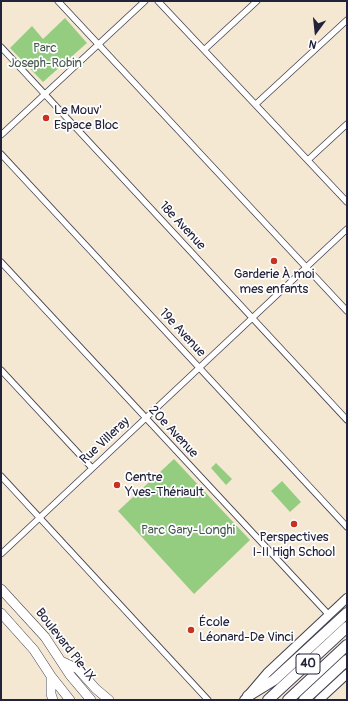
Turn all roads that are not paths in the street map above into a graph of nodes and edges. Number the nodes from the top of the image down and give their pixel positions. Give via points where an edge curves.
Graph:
1 (58, 1) edge
2 (145, 1) edge
3 (158, 1) edge
4 (257, 1) edge
5 (347, 20) edge
6 (98, 44) junction
7 (1, 47) edge
8 (204, 50) junction
9 (44, 94) junction
10 (256, 104) junction
11 (347, 124) edge
12 (1, 135) edge
13 (1, 154) edge
14 (308, 160) junction
15 (347, 202) edge
16 (347, 229) edge
17 (1, 262) edge
18 (306, 266) junction
19 (347, 310) edge
20 (252, 317) junction
21 (199, 367) junction
22 (1, 370) edge
23 (146, 418) junction
24 (347, 420) edge
25 (92, 468) junction
26 (1, 476) edge
27 (40, 518) junction
28 (347, 527) edge
29 (1, 554) edge
30 (1, 589) edge
31 (347, 598) edge
32 (1, 613) edge
33 (347, 613) edge
34 (329, 616) junction
35 (347, 627) edge
36 (347, 646) edge
37 (60, 660) junction
38 (347, 660) edge
39 (347, 674) edge
40 (51, 676) junction
41 (246, 698) edge
42 (54, 700) edge
43 (70, 700) edge
44 (91, 700) edge
45 (109, 700) edge
46 (208, 700) edge
47 (268, 700) edge
48 (288, 700) edge
49 (304, 700) edge
50 (319, 700) edge

1 - 6 street
2 - 6 street
3 - 8 street
4 - 8 street
5 - 10 street
6 - 9 street
6 - 18 street
7 - 9 street, 18e Avenue
8 - 10 street
9 - 12 street
9 - 20 street, 18e Avenue
10 - 14 street
11 - 14 street
13 - 21 street, 19e Avenue
14 - 15 street
16 - 18 street, Rue Villeray
17 - 23 street, 20e Avenue
18 - 19 street
18 - 20 street, Rue Villeray
20 - 21 street, Rue Villeray
20 - 24 street, 18e Avenue
21 - 23 street, Rue Villeray
21 - 28 street, 19e Avenue
22 - 25 street
23 - 25 street, Rue Villeray
23 - 34 street, 20e Avenue
25 - 27 street, Rue Villeray
26 - 27 street
27 - 29 street, Rue Villeray
27 - 46 street
30 - 37 main road, Boulevard Pie-IX via 45,637
31 - 34 main road
32 - 40 main road via 34,650
33 - 41 highway via 274,680
34 - 41 main road via 267,673
35 - 47 highway, 40
36 - 48 highway, 40
37 - 44 main road, Boulevard Pie-IX
37 - 45 main road via 78,669
38 - 49 highway
39 - 50 main road
40 - 42 main road via 51,694
40 - 43 main road

